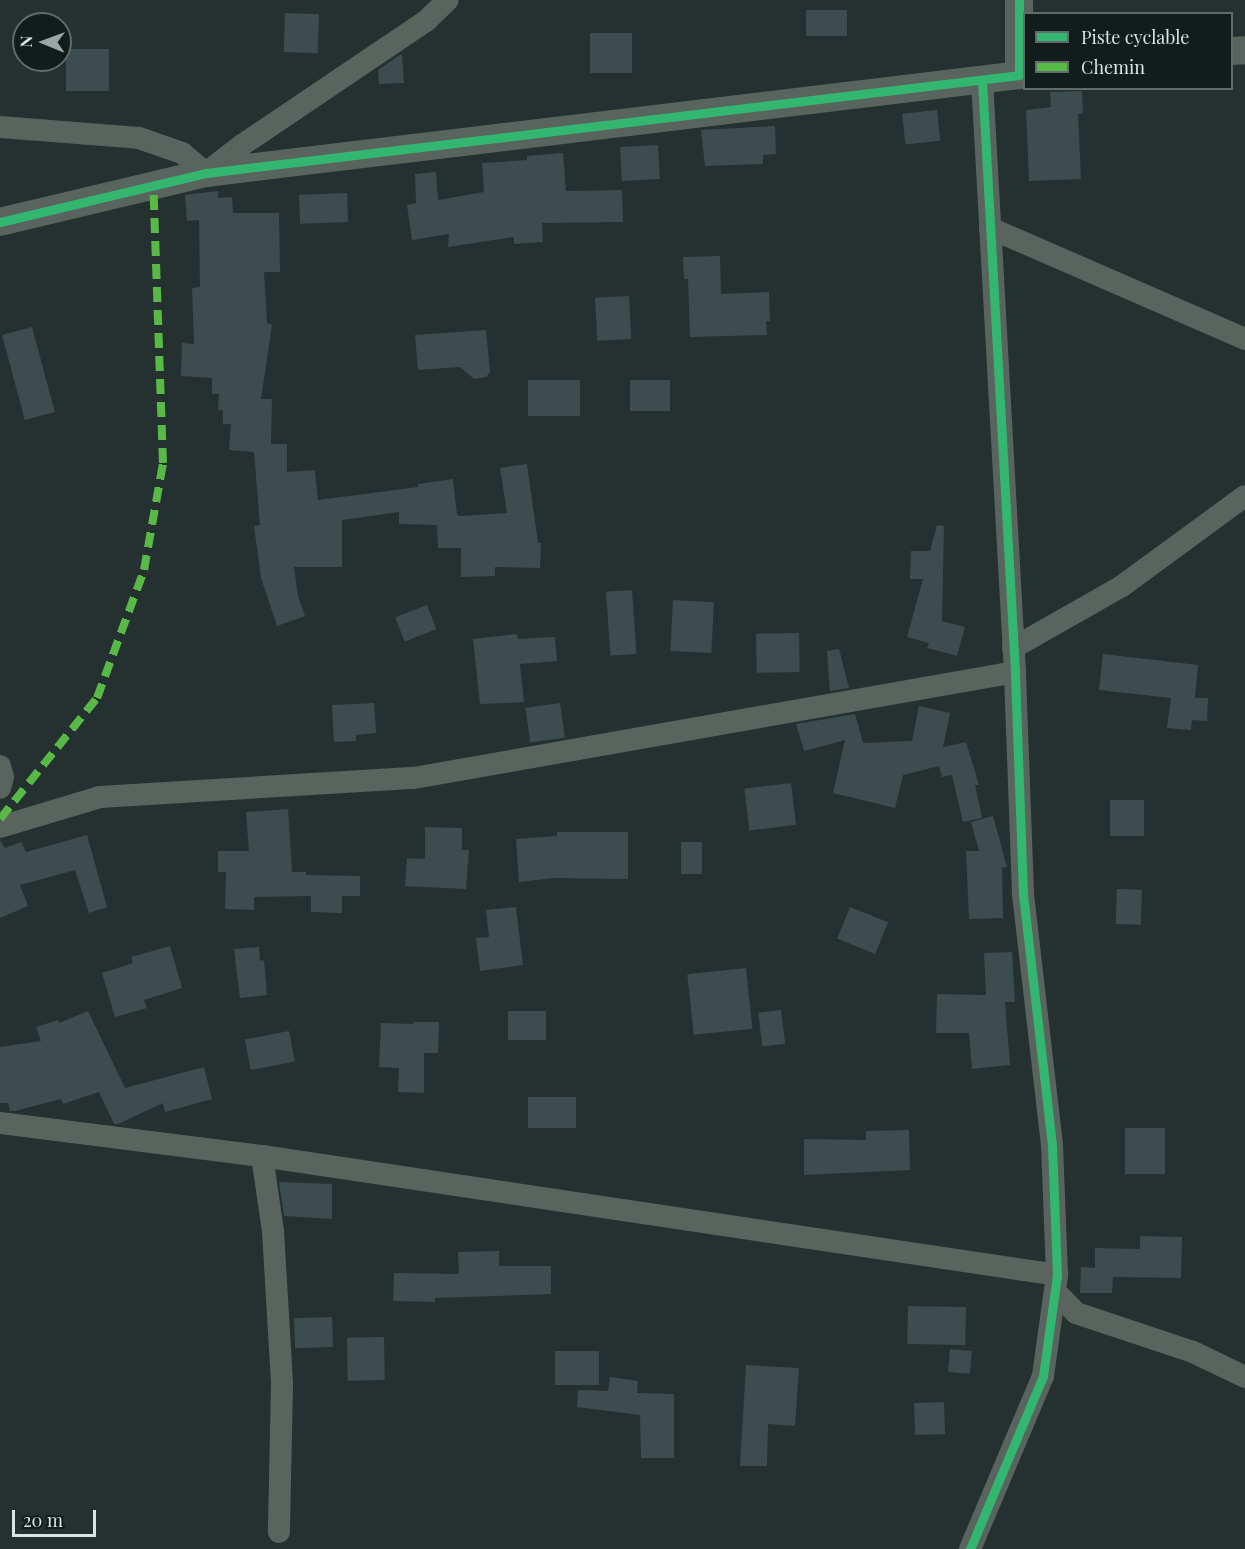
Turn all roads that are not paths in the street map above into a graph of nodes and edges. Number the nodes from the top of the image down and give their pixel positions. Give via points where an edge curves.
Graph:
1 (447, 0) edge
2 (1019, 0) edge
3 (1022, 75) edge
4 (982, 80) junction
5 (0, 127) edge
6 (206, 173) junction
7 (0, 222) edge
8 (990, 228) junction
9 (1245, 339) edge
10 (1245, 496) edge
11 (1013, 648) junction
12 (1015, 672) junction
13 (0, 766) edge
14 (0, 788) edge
15 (0, 827) edge
16 (0, 1124) edge
17 (262, 1156) junction
18 (1056, 1283) junction
19 (1245, 1377) edge
20 (279, 1532) dead end
21 (970, 1549) edge

1 - 6 street via 426,21
2 - 3 street
3 - 4 street
4 - 6 street
4 - 8 street
5 - 6 street via 139,138 182,153
6 - 7 street
8 - 9 street
8 - 11 street
10 - 11 street via 1122,586
11 - 12 street
12 - 15 street via 414,778 100,797
12 - 18 street via 1023,893 1052,1145
13 - 14 street
16 - 17 street
17 - 18 street
17 - 20 street via 273,1231 282,1384
18 - 19 street via 1076,1313 1193,1352
18 - 21 street via 1043,1376

